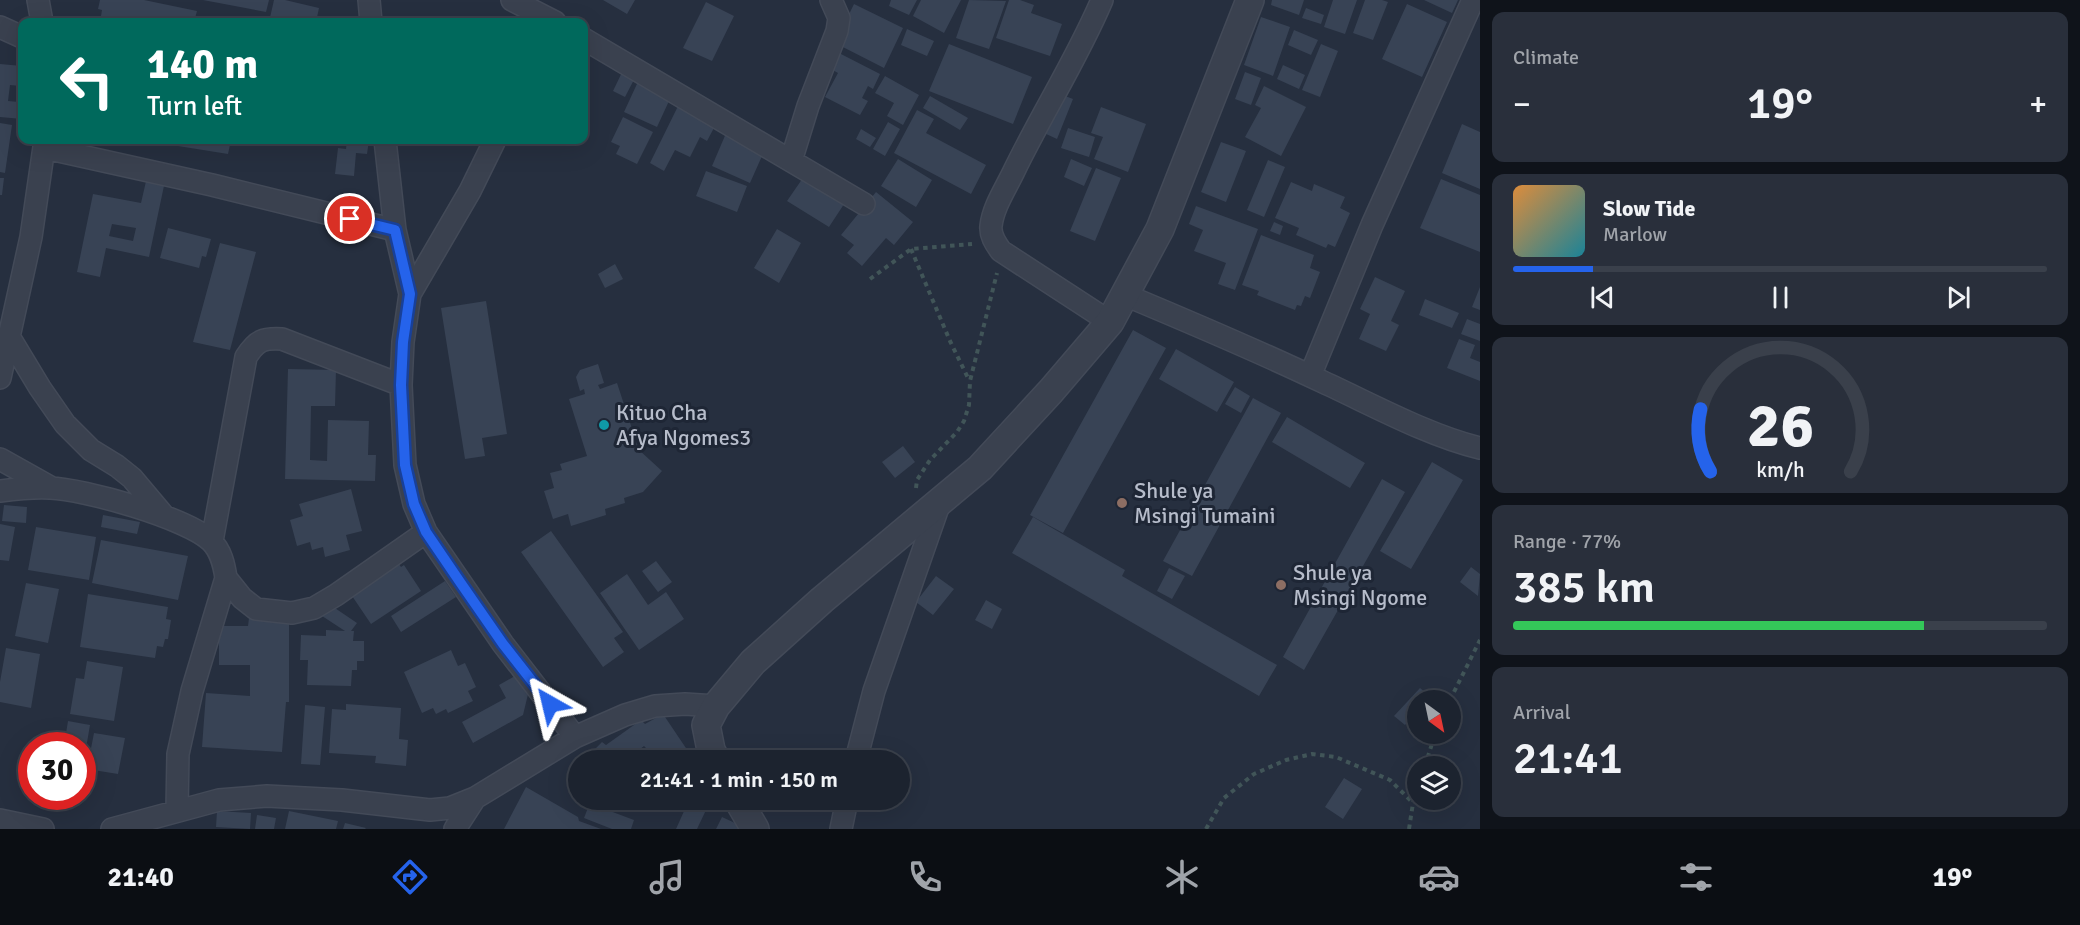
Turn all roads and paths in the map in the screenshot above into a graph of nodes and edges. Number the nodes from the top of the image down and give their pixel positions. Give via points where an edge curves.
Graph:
1 (38, 0) edge
2 (369, 0) edge
3 (512, 0) edge
4 (831, 0) edge
5 (1102, 0) edge
6 (1250, 0) edge
7 (1473, 0) edge
8 (41, 18) edge
9 (371, 18) edge
10 (544, 18) edge
11 (0, 27) edge
12 (18, 35) edge
13 (588, 41) edge
14 (45, 144) edge
15 (385, 144) edge
16 (493, 144) edge
17 (791, 161) junction
18 (864, 204) dead end
19 (395, 230) junction
20 (997, 246) junction
21 (911, 249) junction
22 (870, 279) dead end
23 (410, 294) junction
24 (1125, 295) junction
25 (1110, 322) junction
26 (8, 334) junction
27 (1311, 376) junction
28 (0, 378) edge
29 (970, 381) junction
30 (401, 385) junction
31 (1480, 448) edge
32 (0, 459) edge
33 (51, 488) junction
34 (0, 491) edge
35 (940, 502) junction
36 (164, 516) junction
37 (914, 525) junction
38 (426, 532) junction
39 (212, 541) junction
40 (226, 578) junction
41 (1480, 640) edge
42 (1455, 690) edge
43 (716, 706) junction
44 (575, 737) junction
45 (711, 750) edge
46 (859, 750) edge
47 (1407, 797) edge
48 (475, 798) junction
49 (177, 810) junction
50 (743, 810) edge
51 (845, 810) edge
52 (1412, 810) edge
53 (0, 820) edge
54 (433, 820) edge
55 (752, 827) edge
56 (44, 829) edge
57 (112, 829) edge
58 (455, 829) edge
59 (841, 829) edge
60 (1206, 829) edge
61 (1409, 829) edge

1 - 8 street
2 - 9 street
3 - 10 street
4 - 17 street via 839,18 837,32
5 - 20 street via 994,212 991,228
6 - 24 street via 1160,229
7 - 27 street via 1372,225
11 - 12 street
13 - 17 street
14 - 19 street
14 - 26 street via 31,237
15 - 19 street
16 - 23 street
17 - 18 street
19 - 23 street
20 - 21 path
20 - 25 street
20 - 29 path via 995,285
21 - 22 path
21 - 29 path
23 - 30 street
24 - 25 street
24 - 27 street
25 - 35 street via 980,468
26 - 28 street
26 - 36 street via 65,424 91,450 132,478
27 - 31 street via 1462,444
29 - 37 path via 964,421 917,480
30 - 38 street via 405,465 414,504
30 - 39 street via 282,339 267,339 254,345 246,357
32 - 33 street
33 - 34 street
33 - 36 street
35 - 37 street
35 - 46 street via 874,691
36 - 39 street via 195,528
37 - 43 street via 753,662
38 - 40 street via 314,608 292,613 256,609
38 - 44 street via 503,644
39 - 40 street via 224,560
40 - 49 street via 178,754
41 - 42 path
43 - 44 street via 654,706
43 - 45 street via 706,725
44 - 48 street
47 - 60 path via 1390,780 1336,757 1312,754 1254,774 1224,798
48 - 54 street
48 - 58 street
49 - 54 street via 219,800 267,796 342,800
49 - 57 street
50 - 55 street
51 - 59 street
52 - 61 path
53 - 56 street

